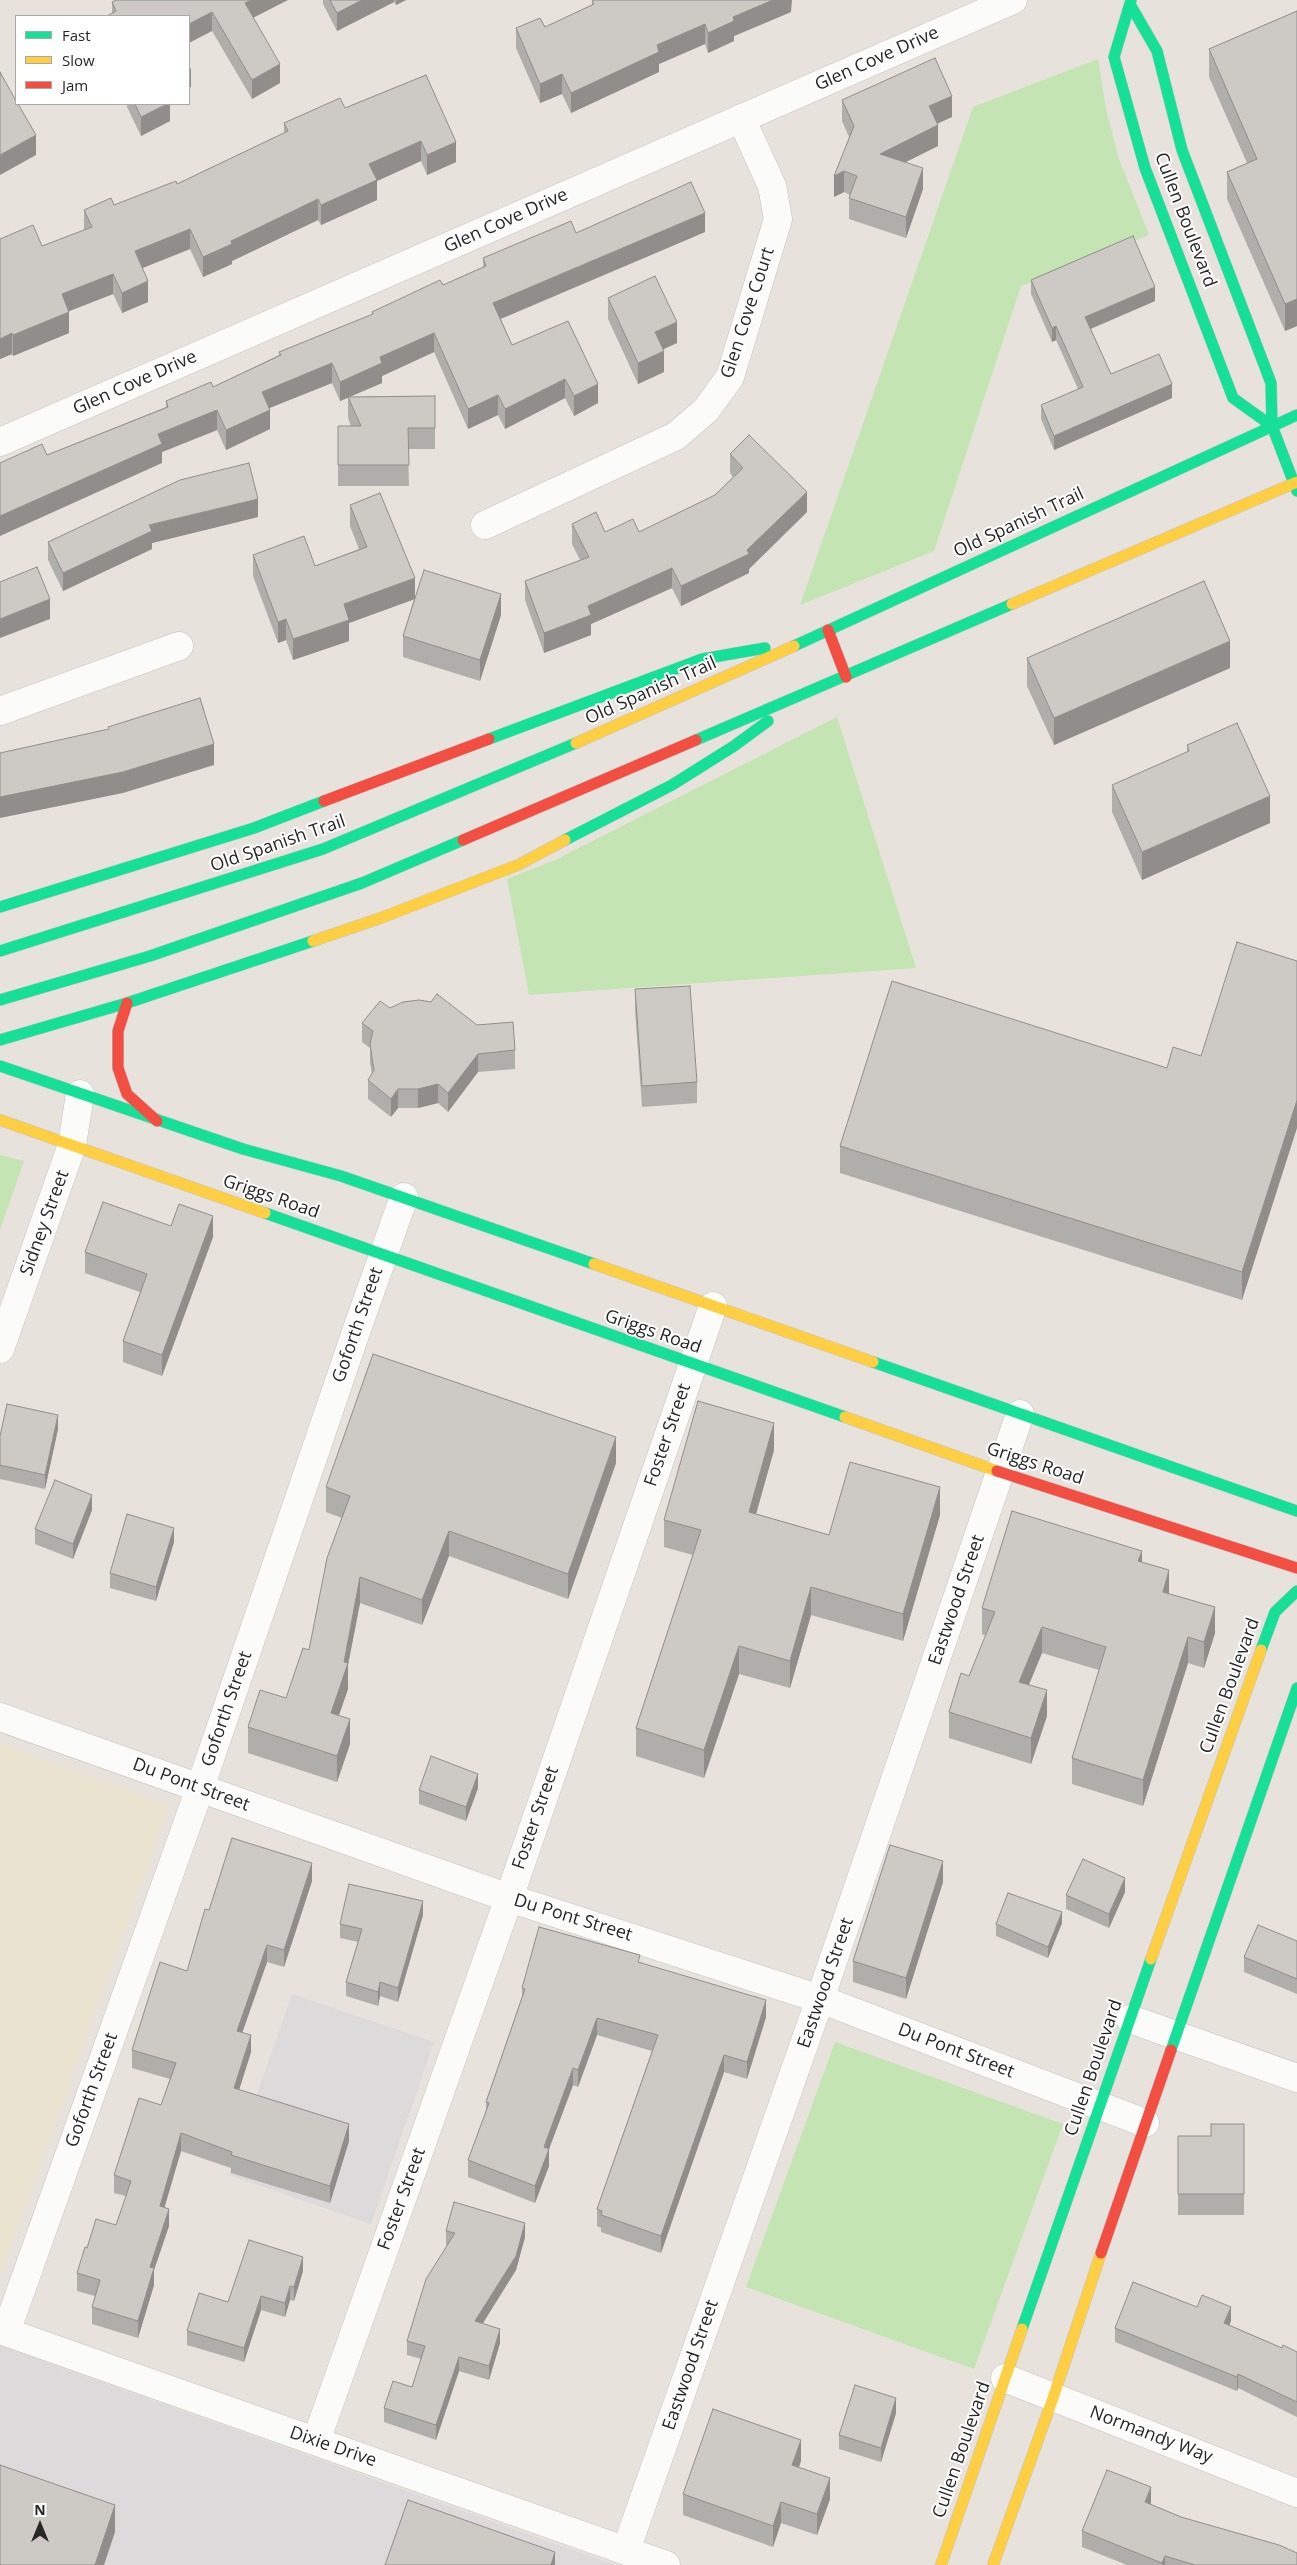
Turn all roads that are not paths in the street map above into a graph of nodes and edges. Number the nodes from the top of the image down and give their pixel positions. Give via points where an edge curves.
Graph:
1 (1013, 0) edge
2 (1131, 3) edge
3 (741, 118) junction
4 (1297, 415) edge
5 (1272, 426) junction
6 (0, 442) edge
7 (1296, 486) edge
8 (486, 525) dead end
9 (828, 630) junction
10 (801, 641) junction
11 (179, 646) dead end
12 (846, 677) junction
13 (801, 696) junction
14 (0, 711) edge
15 (0, 906) edge
16 (0, 951) edge
17 (0, 1000) edge
18 (127, 1004) junction
19 (0, 1040) edge
20 (0, 1066) edge
21 (80, 1094) junction
22 (0, 1120) edge
23 (157, 1121) junction
24 (72, 1145) junction
25 (404, 1197) junction
26 (383, 1255) junction
27 (713, 1306) junction
28 (0, 1349) edge
29 (693, 1365) junction
30 (1020, 1414) junction
31 (1000, 1472) junction
32 (1297, 1511) edge
33 (1297, 1568) edge
34 (1297, 1591) edge
35 (1297, 1688) edge
36 (0, 1717) edge
37 (200, 1788) junction
38 (509, 1898) junction
39 (820, 1999) junction
40 (1130, 2019) junction
41 (1177, 2036) junction
42 (1297, 2078) edge
43 (1099, 2106) junction
44 (1145, 2123) junction
45 (3, 2331) edge
46 (1005, 2378) junction
47 (1053, 2398) junction
48 (316, 2441) junction
49 (1297, 2493) edge
50 (626, 2550) junction
51 (666, 2565) edge
52 (940, 2565) edge
53 (992, 2565) edge

1 - 3 street, Glen Cove Drive
2 - 5 main road, Cullen Boulevard via 1157,51 1182,150 1271,383
2 - 5 main road, Cullen Boulevard via 1114,57 1145,168 1233,398
3 - 6 street, Glen Cove Drive
3 - 8 street, Glen Cove Court via 772,186 778,219 730,377 706,410 676,436
4 - 5 main road, Old Spanish Trail
5 - 7 main road, Cullen Boulevard
5 - 9 main road, Old Spanish Trail
7 - 12 main road
9 - 10 main road, Old Spanish Trail
9 - 12 main road
10 - 15 main road via 702,659 254,828
10 - 16 main road, Old Spanish Trail via 642,716 323,849
11 - 14 street
12 - 13 main road
13 - 17 main road via 362,883 150,956
13 - 18 main road via 734,746 672,785 518,865 378,920
18 - 19 main road
18 - 23 main road via 118,1030 118,1068 128,1094
20 - 21 main road, Griggs Road
21 - 23 main road, Griggs Road
21 - 24 street, Sidney Street
22 - 24 main road, Griggs Road
23 - 25 main road, Griggs Road
24 - 26 main road, Griggs Road
24 - 28 street, Sidney Street
25 - 26 street, Goforth Street
25 - 27 main road, Griggs Road
26 - 29 main road, Griggs Road
26 - 37 street, Goforth Street
27 - 29 street, Foster Street
27 - 30 main road, Griggs Road
29 - 31 main road, Griggs Road
29 - 38 street, Foster Street
30 - 31 street, Eastwood Street
30 - 32 main road, Griggs Road
31 - 33 main road, Griggs Road
31 - 39 street, Eastwood Street
34 - 40 main road, Cullen Boulevard via 1275,1612
35 - 41 main road
36 - 37 street, Du Pont Street
37 - 38 street, Du Pont Street
37 - 45 street, Goforth Street
38 - 39 street, Du Pont Street
38 - 48 street, Foster Street
39 - 43 street, Du Pont Street
39 - 50 street, Eastwood Street
40 - 41 street
40 - 43 main road, Cullen Boulevard
41 - 42 street
41 - 44 main road
43 - 44 street, Du Pont Street
43 - 46 main road, Cullen Boulevard
44 - 47 main road
45 - 48 street, Dixie Drive
46 - 47 street, Normandy Way
46 - 52 main road, Cullen Boulevard
47 - 49 street, Normandy Way
47 - 53 main road
48 - 50 street, Dixie Drive
50 - 51 street, Dixie Drive

